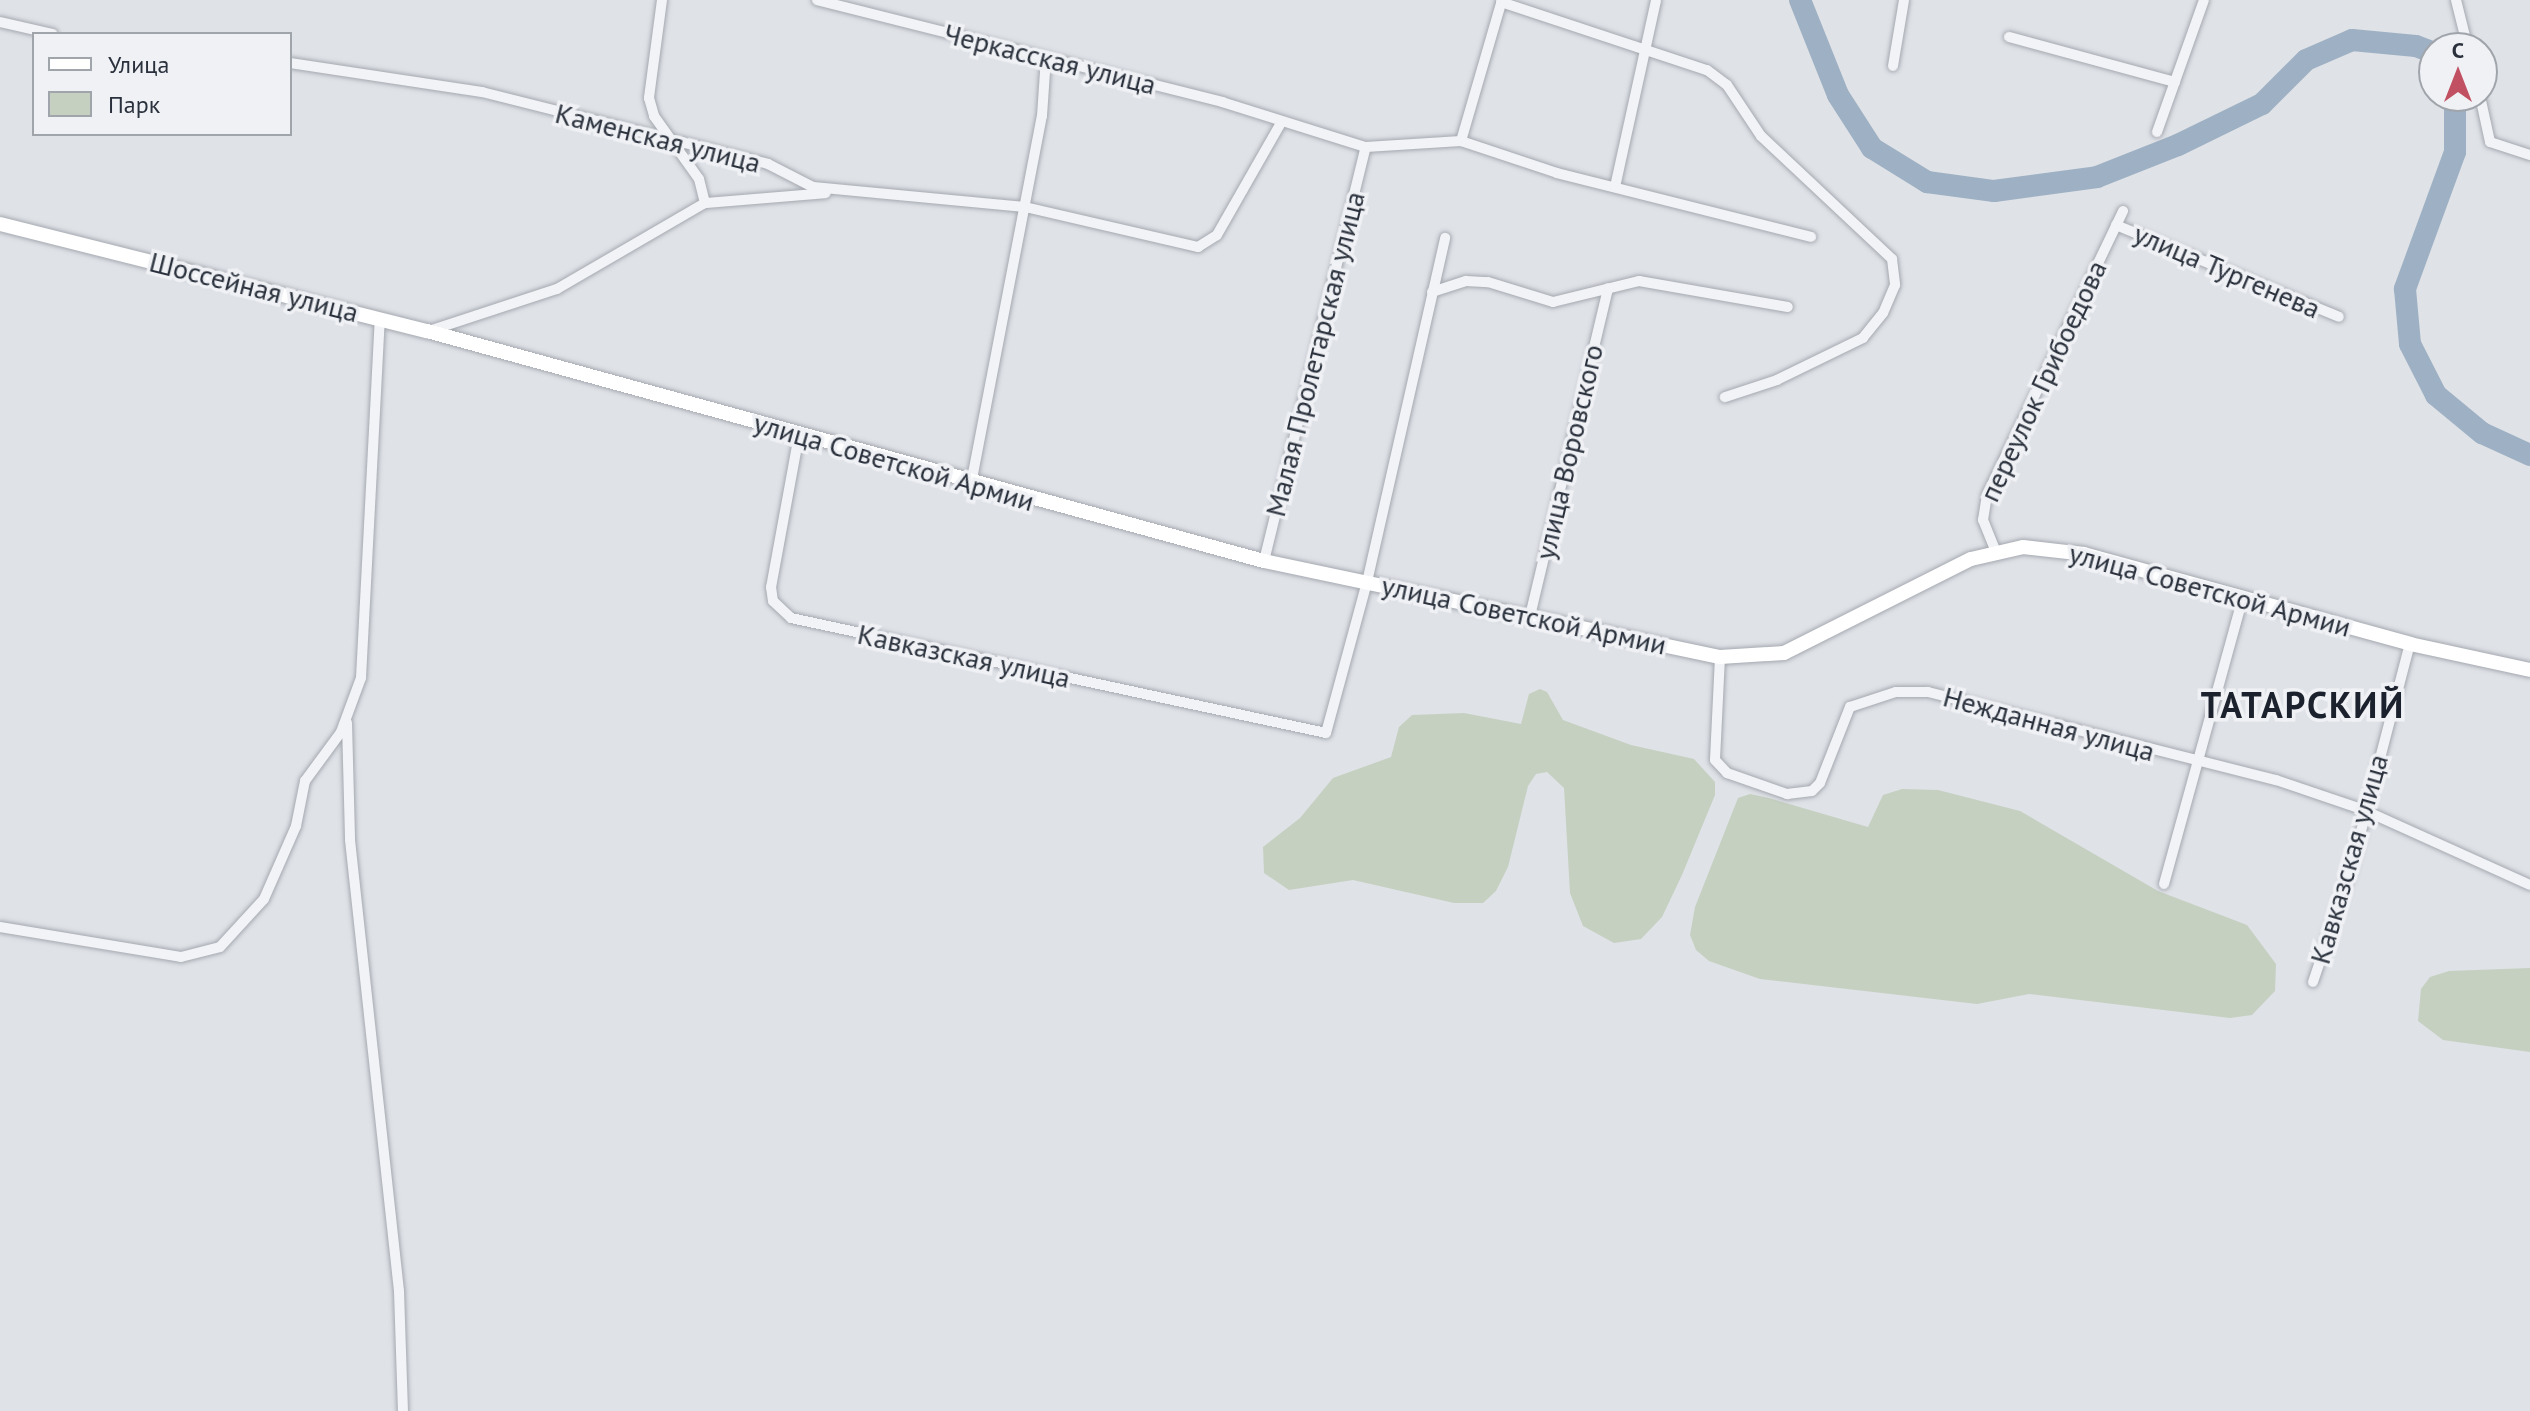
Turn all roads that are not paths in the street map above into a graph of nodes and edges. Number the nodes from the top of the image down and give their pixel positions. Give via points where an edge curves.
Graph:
1 (662, 0) edge
2 (817, 0) edge
3 (1656, 0) edge
4 (1904, 0) edge
5 (2204, 0) edge
6 (2456, 0) edge
7 (1501, 1) edge
8 (0, 22) edge
9 (44, 32) edge
10 (2464, 32) edge
11 (2009, 37) dead end
12 (1644, 51) junction
13 (1046, 58) junction
14 (292, 63) edge
15 (1893, 66) dead end
16 (2175, 82) junction
17 (2483, 112) edge
18 (1281, 123) junction
19 (2157, 132) dead end
20 (1461, 141) junction
21 (671, 143) junction
22 (1366, 147) junction
23 (2530, 155) edge
24 (1615, 187) junction
25 (836, 191) junction
26 (705, 203) junction
27 (1025, 207) junction
28 (2123, 211) dead end
29 (0, 224) edge
30 (2116, 225) junction
31 (1811, 237) dead end
32 (1445, 238) dead end
33 (1608, 288) junction
34 (1432, 292) junction
35 (1788, 307) dead end
36 (2339, 317) dead end
37 (380, 319) junction
38 (427, 331) junction
39 (507, 353) joint
40 (1725, 397) dead end
41 (799, 435) junction
42 (971, 484) junction
43 (1996, 552) junction
44 (1264, 561) junction
45 (1367, 582) junction
46 (2243, 597) junction
47 (1530, 616) junction
48 (2410, 644) junction
49 (1720, 657) junction
50 (2530, 670) edge
51 (347, 721) junction
52 (2197, 764) junction
53 (2364, 810) junction
54 (2164, 884) dead end
55 (2530, 885) edge
56 (0, 927) edge
57 (2313, 982) dead end
58 (403, 1411) edge

1 - 21 street via 649,98
2 - 13 street, Черкасская улица
3 - 12 street
4 - 15 street
5 - 16 street
6 - 10 street
7 - 12 street
7 - 20 street
8 - 9 street
11 - 16 street
12 - 24 street
12 - 40 street via 1707,70 1727,85 1761,136 1892,259 1895,285 1883,313 1863,338 1777,380
13 - 18 street, Черкасская улица via 1222,102
13 - 27 street via 1047,83
14 - 21 street, Каменская улица via 482,92
16 - 19 street
17 - 23 street via 2490,142
18 - 22 street, Черкасская улица
18 - 27 street, Каменская улица via 1210,244 1182,246
20 - 22 street, Черкасская улица
20 - 24 street
21 - 25 street, Каменская улица via 768,164 795,181
21 - 26 street via 691,164
22 - 44 street, Малая Пролетарская улица
24 - 31 street
25 - 26 street
25 - 27 street, Каменская улица
26 - 38 street via 557,289
27 - 42 street
28 - 30 street, переулок Грибоедова
29 - 37 main road, Шоссейная улица
30 - 36 street, улица Тургенева
30 - 43 street, переулок Грибоедова via 1987,495 1983,520
32 - 34 street
33 - 34 street via 1553,302 1488,282 1466,281
33 - 35 street via 1639,281
33 - 47 street, улица Воровского
34 - 45 street
37 - 38 main road, Шоссейная улица
37 - 51 street via 361,678
38 - 39 main road, Шоссейная улица
39 - 41 main road, улица Советской Армии
41 - 42 main road, улица Советской Армии
41 - 45 street, Кавказская улица via 771,587 773,601 791,618 1326,733
42 - 44 main road, улица Советской Армии
43 - 46 main road, улица Советской Армии via 2023,547 2084,554
43 - 49 main road, улица Советской Армии via 1784,653
44 - 45 main road, улица Советской Армии
45 - 47 main road, улица Советской Армии
46 - 48 main road, улица Советской Армии
46 - 52 street
47 - 49 main road, улица Советской Армии
48 - 50 main road, улица Советской Армии
48 - 53 street, Кавказская улица
49 - 52 street, Нежданная улица via 1715,760 1727,773 1787,794 1812,791 1820,783 1850,707 1896,692 1961,699
51 - 56 street via 305,781 296,826 272,884 244,925 204,955 140,954
51 - 58 street via 350,840 399,1291
52 - 53 street, Нежданная улица via 2276,780
52 - 54 street
53 - 55 street, Нежданная улица
53 - 57 street, Кавказская улица via 2352,866

